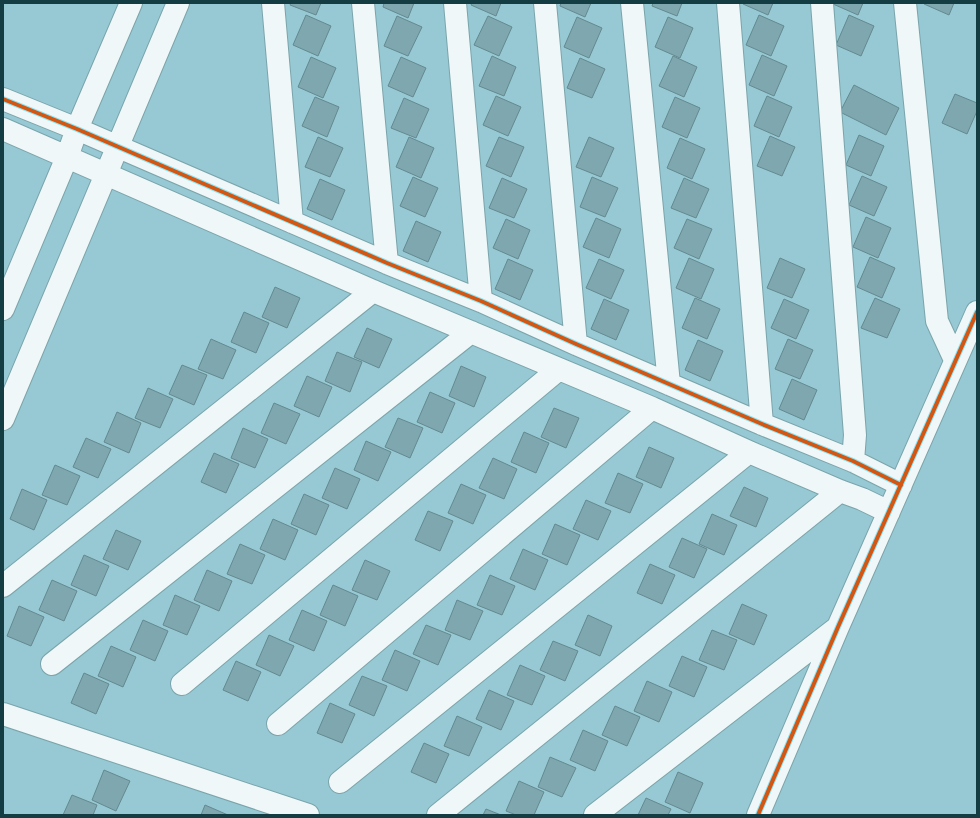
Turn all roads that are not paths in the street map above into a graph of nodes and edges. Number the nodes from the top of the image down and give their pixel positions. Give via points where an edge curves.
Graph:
1 (131, 3) edge
2 (178, 3) edge
3 (273, 3) edge
4 (363, 3) edge
5 (454, 3) edge
6 (545, 3) edge
7 (632, 3) edge
8 (728, 3) edge
9 (822, 3) edge
10 (905, 3) edge
11 (3, 99) edge
12 (3, 129) edge
13 (78, 129) junction
14 (118, 147) junction
15 (67, 157) junction
16 (106, 174) junction
17 (292, 222) junction
18 (387, 263) junction
19 (373, 291) junction
20 (481, 301) junction
21 (3, 309) edge
22 (977, 312) edge
23 (471, 332) junction
24 (576, 344) junction
25 (955, 360) junction
26 (559, 369) junction
27 (668, 384) junction
28 (652, 408) junction
29 (3, 419) edge
30 (762, 424) junction
31 (749, 452) junction
32 (853, 461) junction
33 (901, 485) junction
34 (840, 491) junction
35 (889, 512) junction
36 (3, 586) edge
37 (838, 627) junction
38 (52, 664) dead end
39 (182, 684) dead end
40 (3, 714) edge
41 (278, 724) dead end
42 (340, 782) dead end
43 (761, 808) edge
44 (308, 815) edge
45 (438, 815) edge
46 (595, 815) edge
47 (744, 815) edge

1 - 13 street
2 - 14 street
3 - 17 street
4 - 18 street
5 - 20 street
6 - 24 street
7 - 27 street
8 - 30 street
9 - 32 street via 855,435
10 - 25 street via 937,321
11 - 13 street
12 - 15 street
13 - 14 street
13 - 15 street
14 - 16 street
14 - 17 street
15 - 16 street
15 - 21 street
16 - 19 street
16 - 29 street
17 - 18 street
18 - 20 street
19 - 23 street
19 - 36 street
20 - 24 street
22 - 25 street
23 - 26 street
23 - 38 street
24 - 27 street
25 - 33 street
26 - 28 street
26 - 39 street
27 - 30 street
28 - 31 street
28 - 41 street
30 - 32 street
31 - 34 street
31 - 42 street
32 - 33 street
33 - 35 street
34 - 35 street
34 - 45 street
35 - 37 street
37 - 43 street
37 - 46 street
40 - 44 street
43 - 47 street

